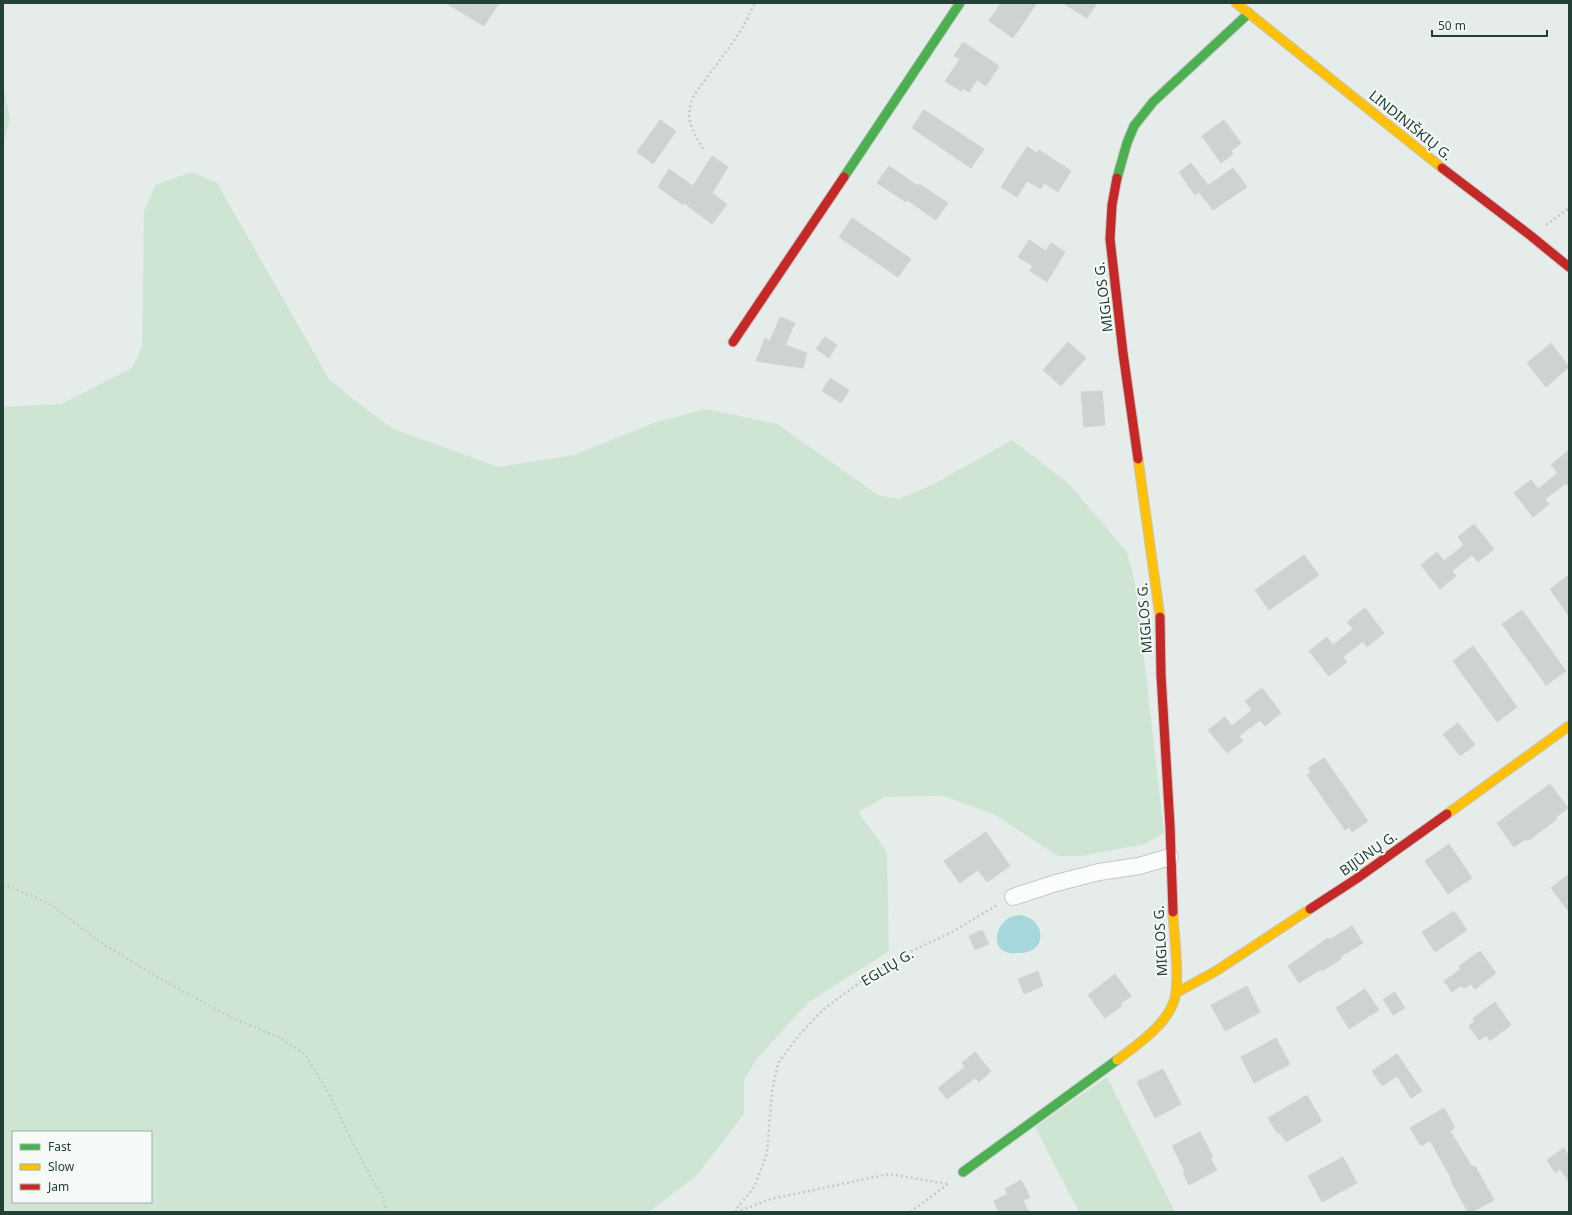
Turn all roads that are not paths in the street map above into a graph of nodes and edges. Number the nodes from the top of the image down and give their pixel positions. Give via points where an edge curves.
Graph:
1 (960, 3) edge
2 (1236, 3) edge
3 (1250, 13) junction
4 (1569, 266) edge
5 (733, 342) dead end
6 (1569, 726) edge
7 (1170, 857) junction
8 (1013, 897) road end
9 (1176, 993) junction
10 (963, 1172) road end

1 - 5 street
2 - 3 street, LINDINIŠKIŲ G.
3 - 4 street, LINDINIŠKIŲ G. via 1463,185
3 - 7 street, MIGLOS G. via 1153,102 1134,126 1119,170 1112,205 1110,239 1119,316 1160,615
6 - 9 street, BIJŪNŲ G. via 1356,879 1216,971
7 - 8 street via 1139,866 1099,872
7 - 9 street, MIGLOS G.
9 - 10 street, MIGLOS G. via 1169,1011 1144,1040

